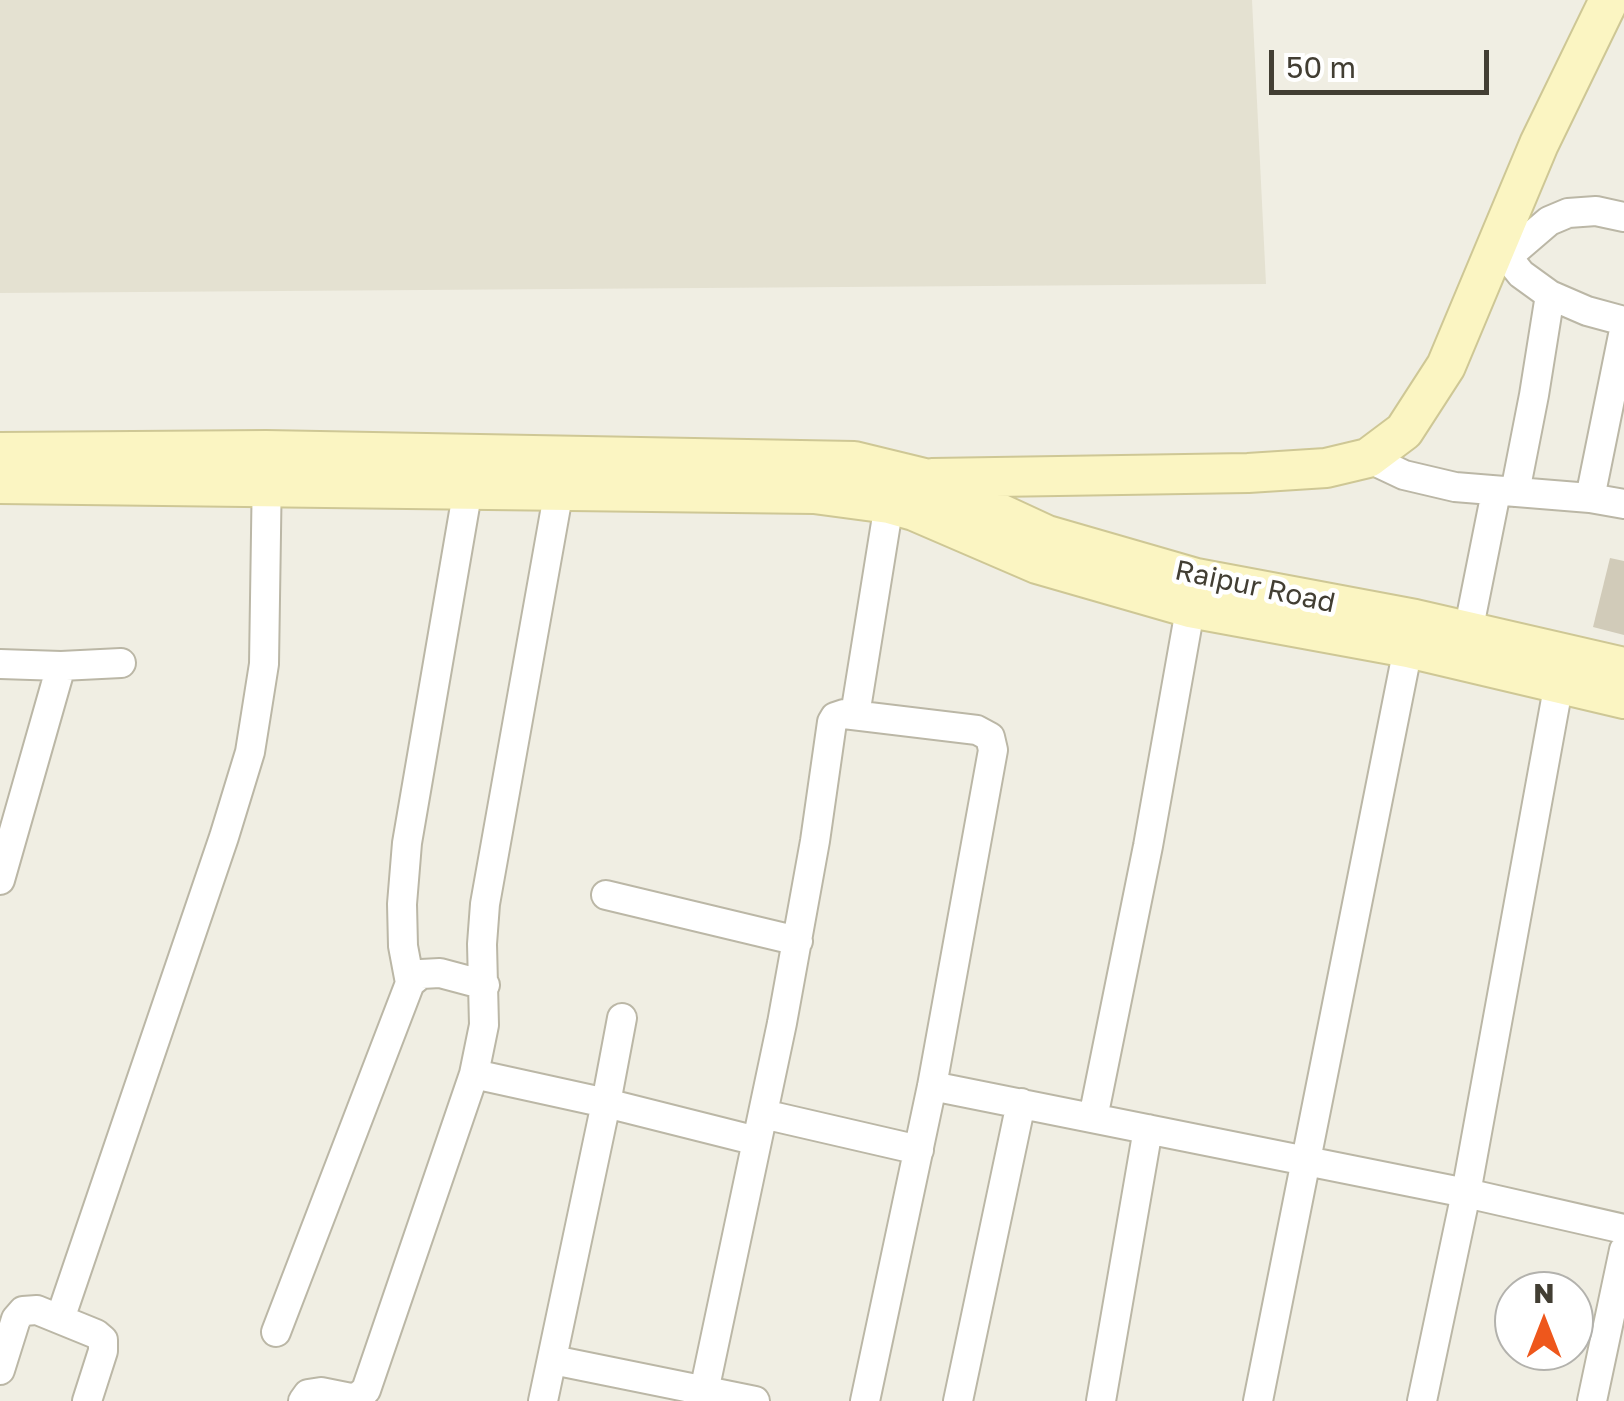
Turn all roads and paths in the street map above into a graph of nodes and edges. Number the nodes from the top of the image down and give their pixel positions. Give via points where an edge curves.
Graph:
1 (1613, 8) edge
2 (1624, 217) edge
3 (1502, 250) junction
4 (1550, 295) junction
5 (1624, 321) edge
6 (1624, 330) edge
7 (0, 452) edge
8 (1368, 458) junction
9 (267, 469) junction
10 (470, 472) junction
11 (562, 474) junction
12 (0, 484) edge
13 (906, 491) junction
14 (1506, 492) junction
15 (1590, 498) junction
16 (1624, 504) edge
17 (1193, 592) junction
18 (1465, 646) junction
19 (1408, 648) junction
20 (121, 663) dead end
21 (0, 664) edge
22 (61, 666) junction
23 (1624, 668) edge
24 (1561, 670) junction
25 (1624, 699) edge
26 (855, 715) junction
27 (0, 880) edge
28 (606, 895) dead end
29 (798, 942) junction
30 (410, 983) junction
31 (484, 985) junction
32 (622, 1018) dead end
33 (474, 1074) junction
34 (932, 1086) junction
35 (606, 1104) junction
36 (1021, 1104) junction
37 (1094, 1118) junction
38 (760, 1128) junction
39 (1148, 1129) junction
40 (919, 1150) junction
41 (1306, 1160) junction
42 (1466, 1193) junction
43 (1624, 1228) edge
44 (1624, 1250) edge
45 (60, 1319) junction
46 (1616, 1328) edge
47 (276, 1332) dead end
48 (553, 1360) junction
49 (0, 1370) edge
50 (703, 1396) edge
51 (87, 1401) edge
52 (303, 1401) edge
53 (543, 1401) edge
54 (754, 1401) edge
55 (865, 1401) edge
56 (958, 1401) edge
57 (1101, 1401) edge
58 (1258, 1401) edge
59 (1422, 1401) edge
60 (1592, 1401) edge

1 - 3 main road via 1539,144
2 - 3 street via 1568,213
3 - 4 street via 1520,274
3 - 8 main road via 1446,366 1404,431
4 - 5 street
4 - 14 street via 1534,394
6 - 15 street
7 - 9 main road
8 - 13 main road via 1326,468
8 - 14 street via 1404,475
9 - 10 main road
9 - 12 main road
9 - 45 street via 264,664 250,752
10 - 11 main road
10 - 30 street via 407,844 402,904
11 - 13 main road via 814,494
11 - 31 street via 485,904
13 - 17 main road, Raipur Road via 1048,535
13 - 26 street
14 - 15 street
14 - 18 street
15 - 16 street
17 - 18 main road, Raipur Road
17 - 19 main road, Raipur Road
17 - 37 street
18 - 19 main road, Raipur Road
18 - 24 main road, Raipur Road
19 - 41 street
20 - 22 street
21 - 22 street
22 - 27 street
23 - 24 main road, Raipur Road
24 - 25 main road, Raipur Road
24 - 42 street
26 - 29 street via 832,722
26 - 34 street via 977,730 990,737 994,750
28 - 29 street
29 - 38 street
30 - 31 street via 440,973
30 - 47 street
31 - 33 street
32 - 35 street
33 - 35 street
33 - 52 street via 366,1390 351,1398 308,1394
34 - 36 street
34 - 40 street
35 - 38 street
35 - 48 street
36 - 37 street
36 - 56 street
37 - 39 street
38 - 40 street
38 - 50 street
39 - 41 street
39 - 57 street
40 - 55 street
41 - 42 street
41 - 58 street
42 - 43 street
42 - 59 street
44 - 46 street
45 - 49 street via 23,1310
45 - 51 street via 102,1340
46 - 60 street
48 - 50 street
48 - 53 street
50 - 54 street

